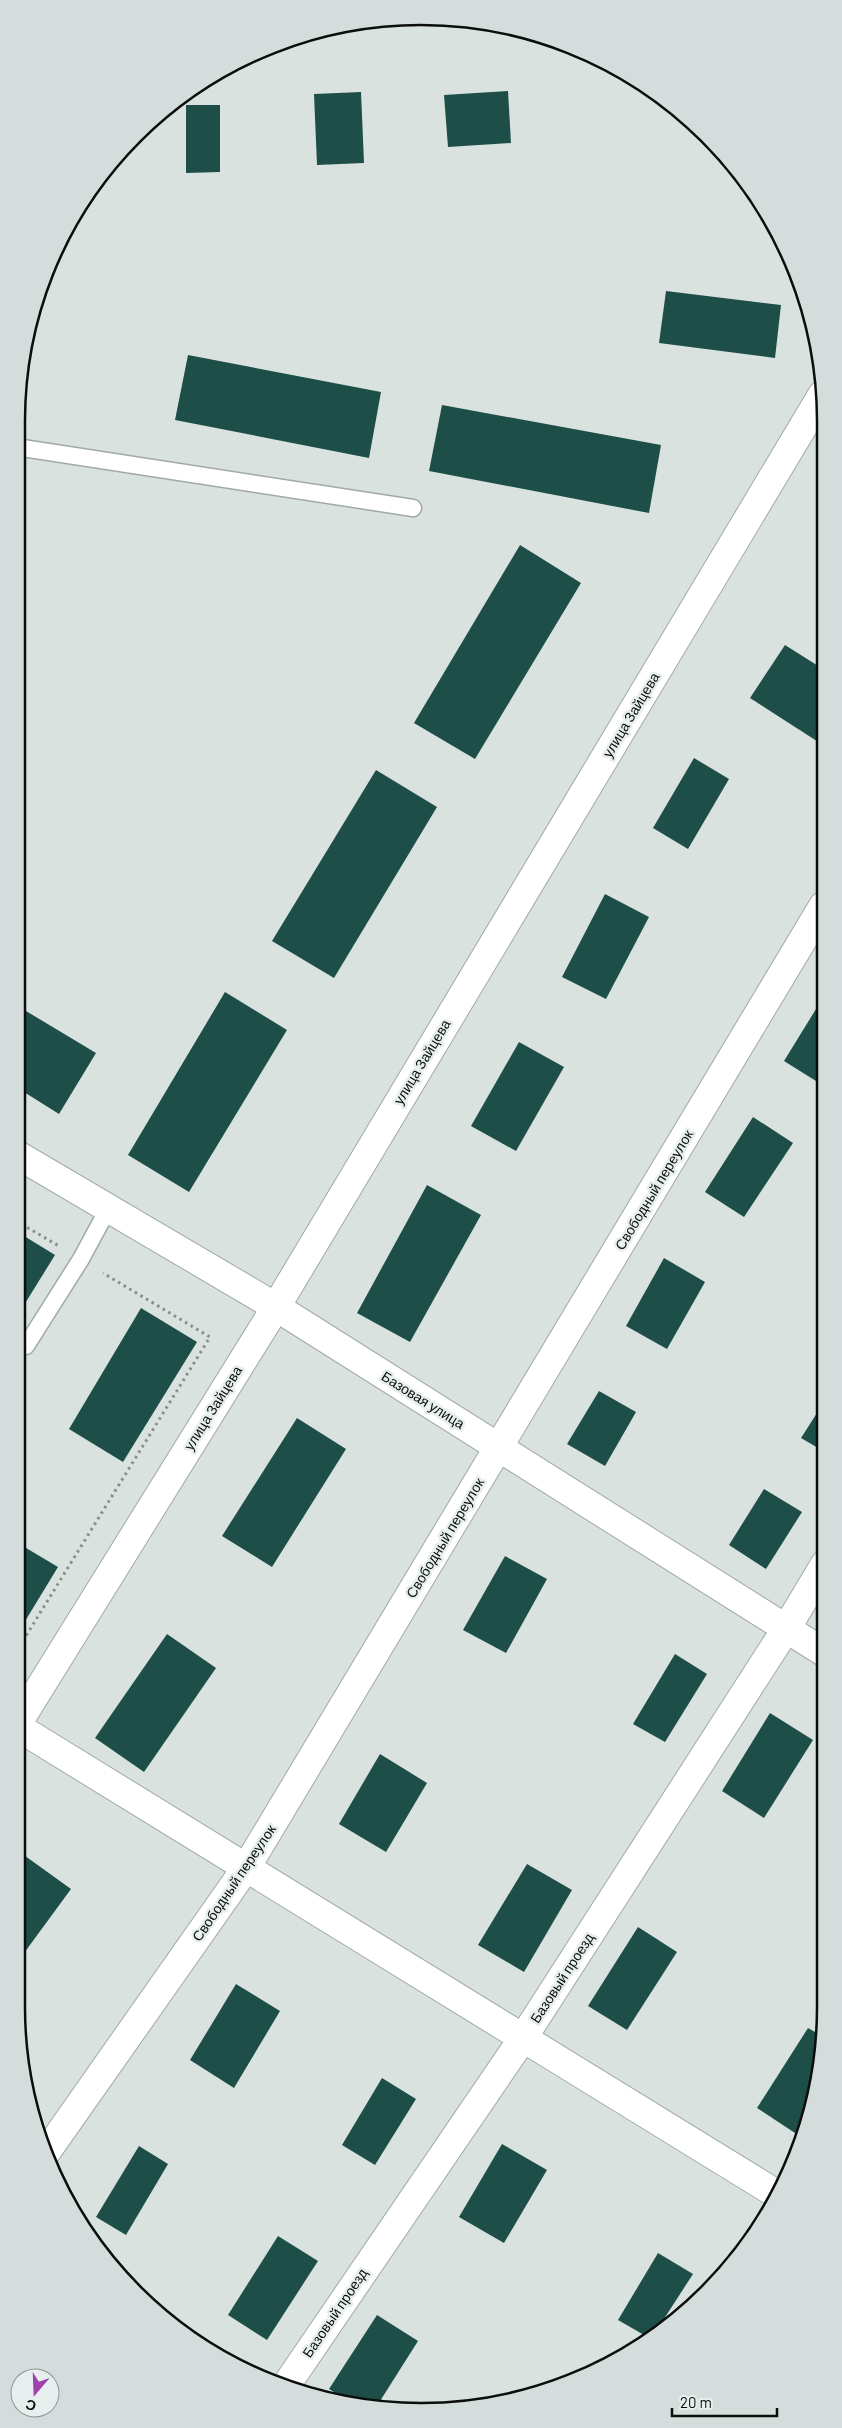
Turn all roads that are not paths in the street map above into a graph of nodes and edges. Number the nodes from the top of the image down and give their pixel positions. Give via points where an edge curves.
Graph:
1 (816, 404) edge
2 (25, 448) edge
3 (413, 508) dead end
4 (817, 916) edge
5 (25, 1159) edge
6 (108, 1209) junction
7 (276, 1307) junction
8 (25, 1345) edge
9 (499, 1448) junction
10 (817, 1577) edge
11 (786, 1629) junction
12 (817, 1648) edge
13 (25, 1711) edge
14 (25, 1732) edge
15 (246, 1868) junction
16 (523, 2038) junction
17 (50, 2146) edge
18 (771, 2191) edge
19 (289, 2380) edge

1 - 7 street, улица Зайцева
2 - 3 lane
4 - 9 street, Свободный переулок
5 - 6 street, Базовая улица
6 - 7 street, Базовая улица
6 - 8 lane via 81,1259
7 - 9 street, Базовая улица
7 - 13 street, улица Зайцева
9 - 11 street, Базовая улица
9 - 15 street, Свободный переулок
10 - 11 street, Базовый проезд
11 - 12 street, Базовая улица
11 - 16 street, Базовый проезд
14 - 15 street
15 - 16 street
15 - 17 street, Свободный переулок
16 - 18 street
16 - 19 street, Базовый проезд

